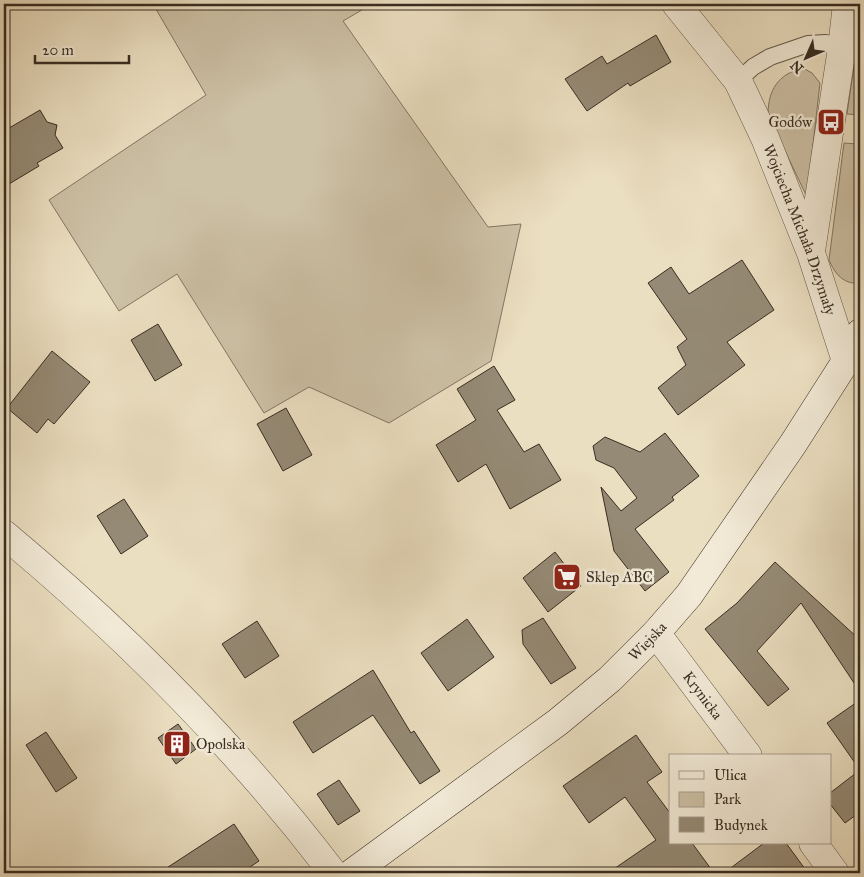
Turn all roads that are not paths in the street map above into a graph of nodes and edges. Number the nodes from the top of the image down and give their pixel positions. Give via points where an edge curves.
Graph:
1 (676, 4) edge
2 (847, 4) edge
3 (842, 48) junction
4 (738, 81) junction
5 (811, 253) junction
6 (860, 333) edge
7 (846, 361) junction
8 (4, 534) edge
9 (656, 633) junction
10 (747, 754) edge
11 (814, 844) edge
12 (333, 873) edge
13 (352, 873) edge
14 (835, 873) edge

1 - 4 street, Wojciecha Michała Drzymały
2 - 3 street
3 - 4 lane via 826,43 808,44 770,57
3 - 5 street
4 - 5 street, Wojciecha Michała Drzymały via 765,138
5 - 7 street, Wojciecha Michała Drzymały
6 - 7 street, Wiejska
7 - 9 street, Wiejska via 689,594
8 - 12 street via 139,654 249,771
9 - 10 street, Krynicka
9 - 13 street, Wiejska via 610,679 558,722
11 - 14 street

